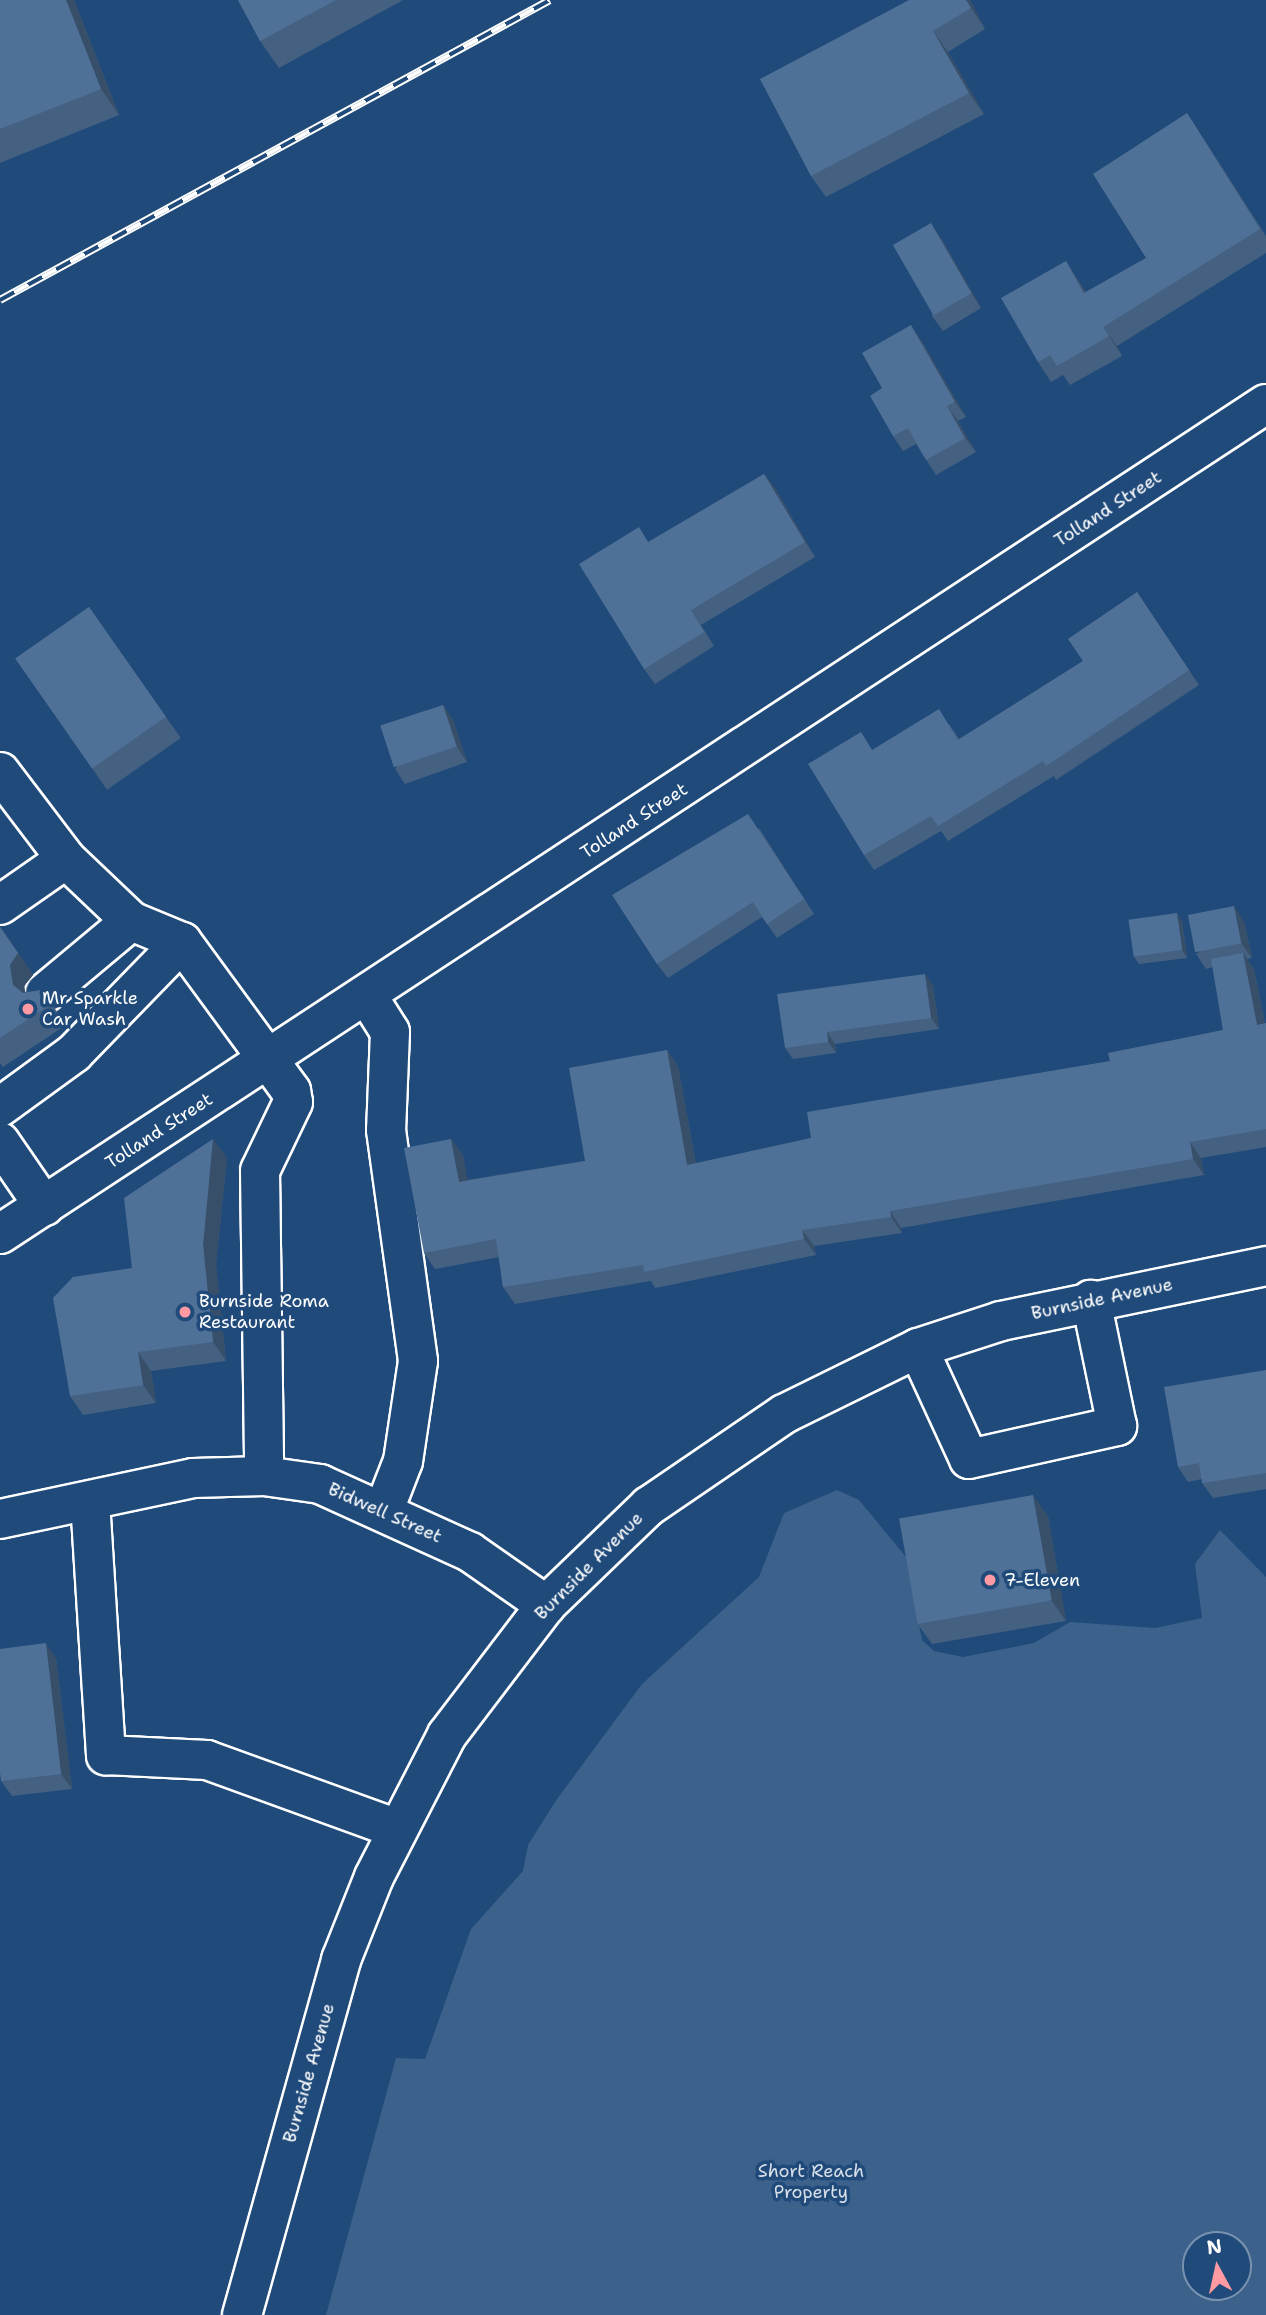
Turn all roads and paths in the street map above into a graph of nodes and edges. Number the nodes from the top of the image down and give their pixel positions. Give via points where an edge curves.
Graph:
1 (1266, 404) edge
2 (0, 772) edge
3 (66, 859) junction
4 (0, 905) edge
5 (131, 921) junction
6 (182, 942) junction
7 (45, 993) edge
8 (368, 996) junction
9 (270, 1060) junction
10 (0, 1107) edge
11 (0, 1142) edge
12 (44, 1206) junction
13 (0, 1234) edge
14 (1266, 1266) edge
15 (1091, 1300) junction
16 (918, 1348) junction
17 (264, 1476) junction
18 (90, 1500) junction
19 (384, 1510) junction
20 (0, 1519) edge
21 (546, 1605) junction
22 (395, 1828) junction
23 (242, 2315) edge

1 - 8 main road, Tolland Street
2 - 3 main road
3 - 4 main road
3 - 5 main road
5 - 6 main road
5 - 7 main road
6 - 9 main road
6 - 10 main road via 74,1053
8 - 9 main road, Tolland Street
8 - 19 main road via 390,1032 386,1130 418,1382 402,1461
9 - 12 main road, Tolland Street
9 - 17 main road via 293,1102 260,1171
11 - 12 main road
12 - 13 main road, Tolland Street
14 - 15 main road, Burnside Avenue
15 - 16 main road, Burnside Avenue
15 - 16 main road via 1117,1426 969,1460
16 - 21 main road, Burnside Avenue via 784,1414 649,1506
17 - 18 main road, Bidwell Street via 192,1478
17 - 19 main road, Bidwell Street via 320,1484
18 - 20 main road, Bidwell Street
18 - 22 main road via 106,1755 207,1760
19 - 21 main road, Bidwell Street via 470,1552
21 - 22 main road, Burnside Avenue via 447,1735
22 - 23 main road, Burnside Avenue via 341,1960

